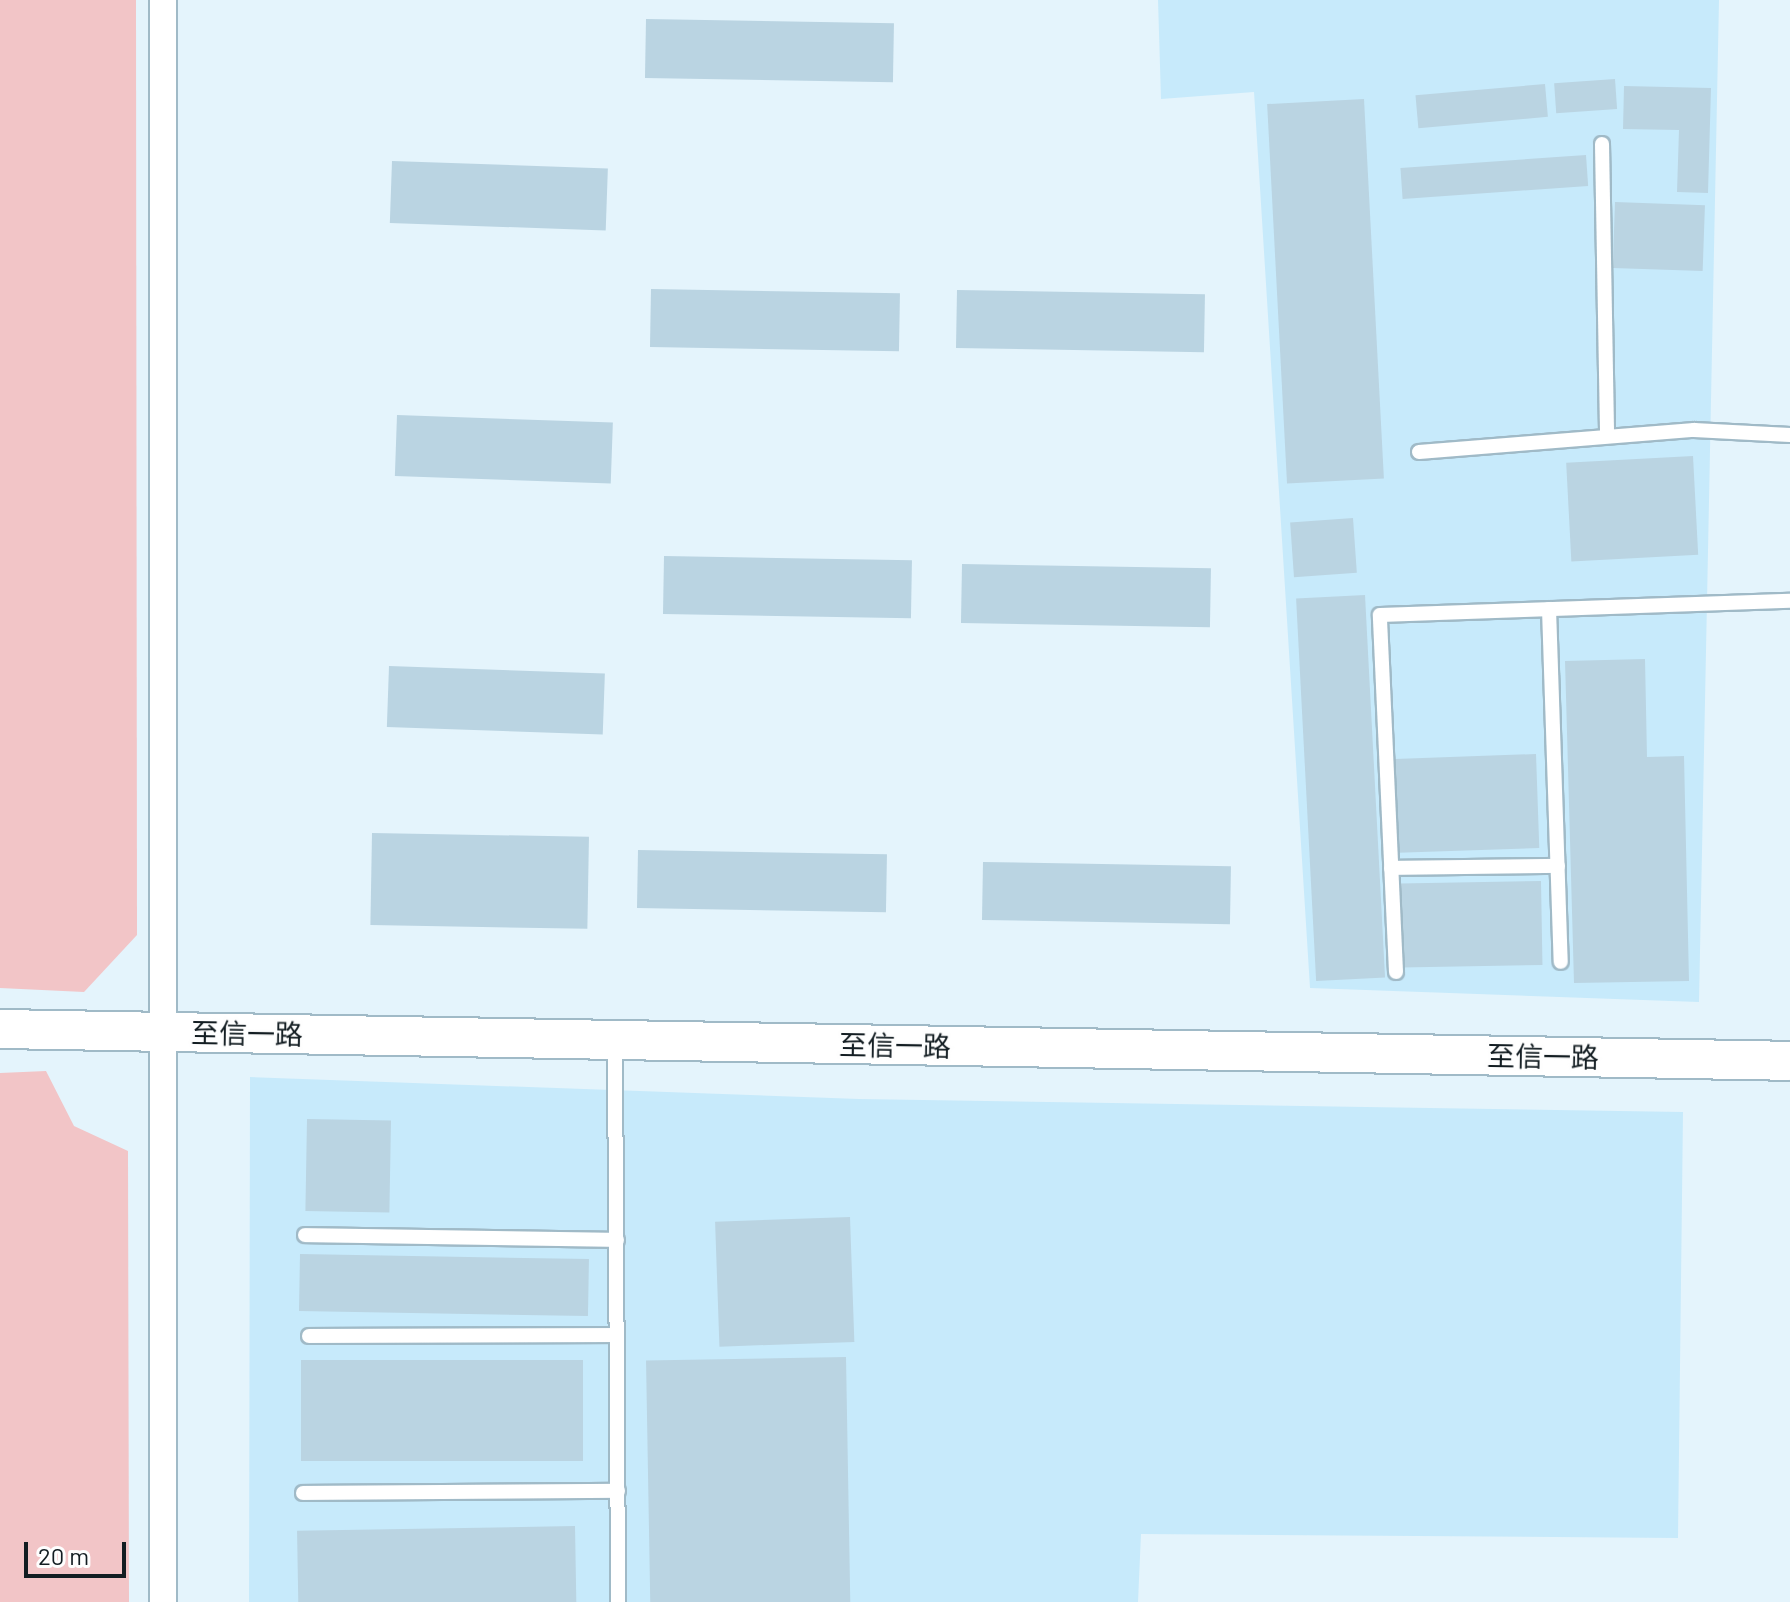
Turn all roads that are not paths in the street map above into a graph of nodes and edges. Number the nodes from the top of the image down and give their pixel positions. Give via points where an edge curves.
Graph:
1 (163, 0) edge
2 (1602, 144) dead end
3 (1790, 435) edge
4 (1607, 436) junction
5 (1419, 452) dead end
6 (1790, 601) edge
7 (1549, 609) junction
8 (1558, 866) junction
9 (1391, 868) junction
10 (1561, 962) dead end
11 (1396, 972) dead end
12 (0, 1029) edge
13 (160, 1032) junction
14 (615, 1040) junction
15 (1790, 1061) edge
16 (305, 1235) dead end
17 (617, 1240) junction
18 (617, 1335) junction
19 (309, 1336) dead end
20 (618, 1491) junction
21 (303, 1493) dead end
22 (163, 1602) edge
23 (618, 1602) edge

1 - 13 street
2 - 4 lane
3 - 4 lane via 1694,430
4 - 5 lane
6 - 7 lane
7 - 8 lane
7 - 9 lane via 1380,615
8 - 9 lane
8 - 10 lane
9 - 11 lane
12 - 13 street, 至信一路
13 - 14 street, 至信一路
13 - 22 street
14 - 15 street, 至信一路
14 - 17 lane
16 - 17 lane
17 - 18 lane
18 - 19 lane
18 - 20 lane
20 - 21 lane
20 - 23 lane

